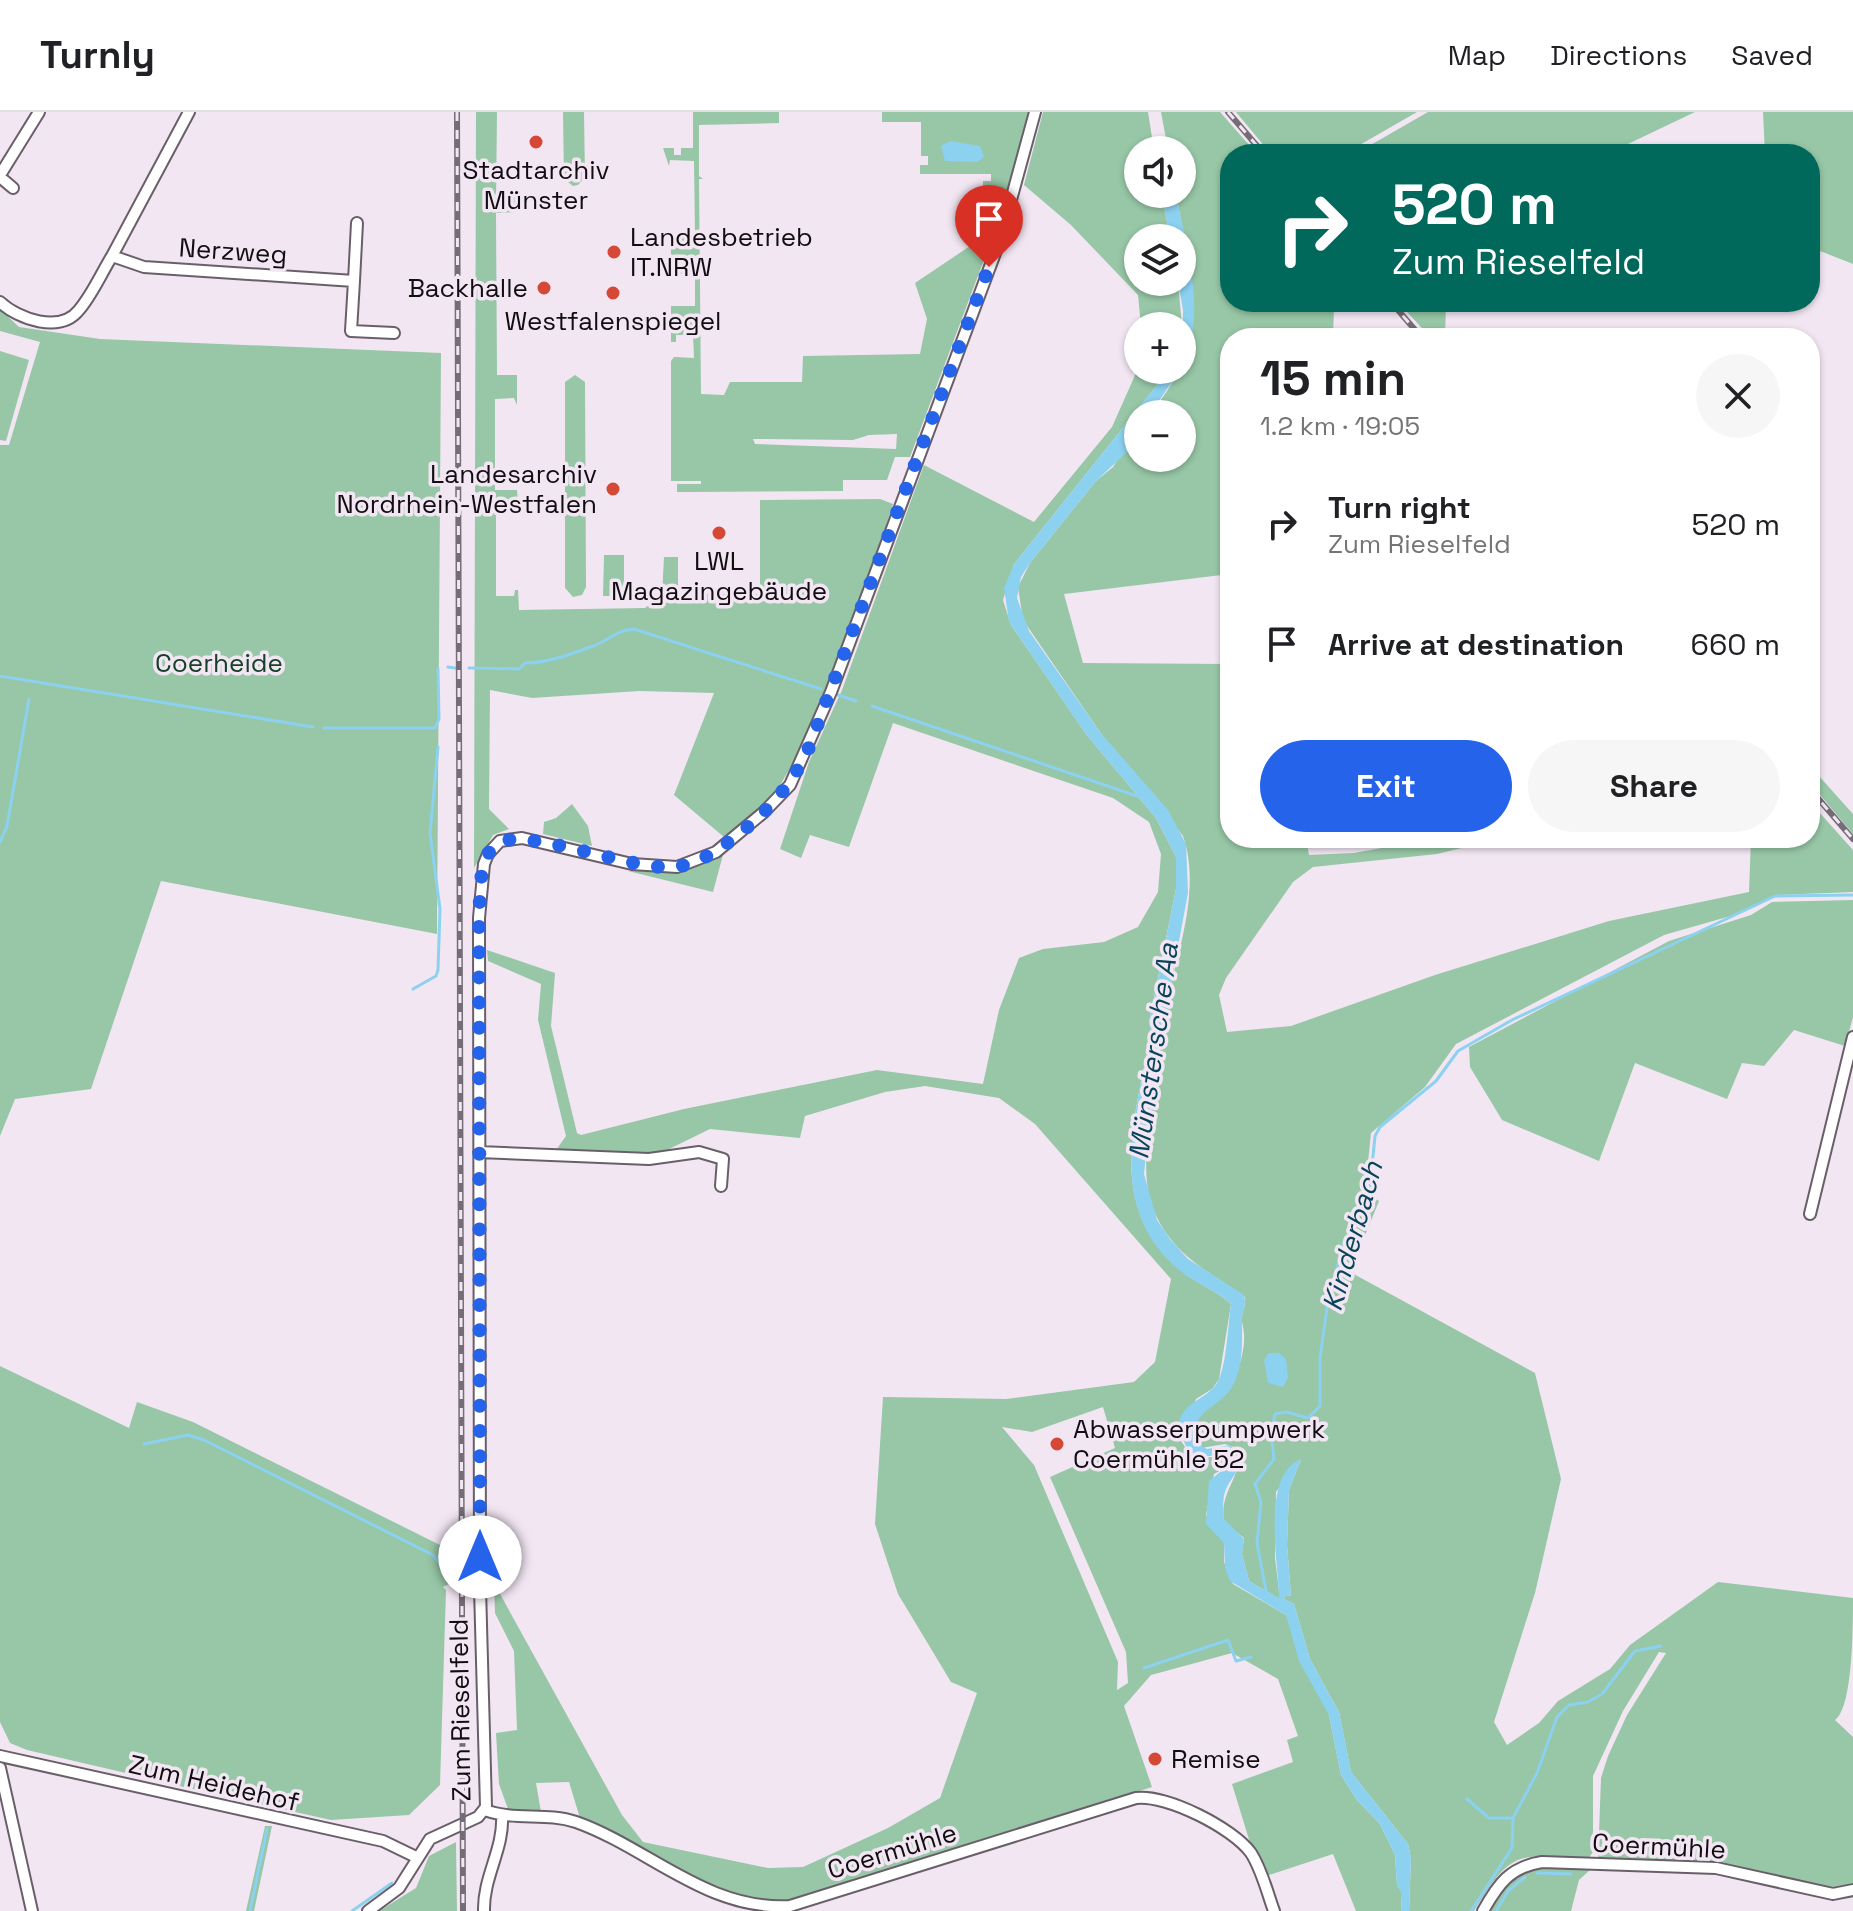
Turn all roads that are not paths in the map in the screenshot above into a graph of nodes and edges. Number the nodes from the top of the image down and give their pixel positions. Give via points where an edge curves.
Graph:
1 (39, 112) edge
2 (189, 112) edge
3 (1035, 112) edge
4 (0, 176) edge
5 (13, 188) dead end
6 (357, 223) dead end
7 (112, 256) junction
8 (354, 281) junction
9 (0, 302) edge
10 (394, 333) dead end
11 (1853, 1037) edge
12 (479, 1152) junction
13 (721, 1186) dead end
14 (1810, 1214) dead end
15 (0, 1756) edge
16 (0, 1768) edge
17 (485, 1810) junction
18 (502, 1816) junction
19 (416, 1857) junction
20 (1853, 1890) edge
21 (32, 1911) edge
22 (368, 1911) edge
23 (484, 1911) edge
24 (1274, 1911) edge
25 (1483, 1911) edge

1 - 4 street
2 - 7 street
3 - 12 street, Zum Rieselfeld via 1000,240 831,692 790,785 716,852 677,867 632,864 522,838 500,841 488,854 479,918
4 - 5 street
6 - 8 street
7 - 8 street, Nerzweg via 144,267
7 - 9 street via 78,312 66,320 29,320
8 - 10 street via 351,331
11 - 14 street
12 - 13 street via 649,1159 699,1152 723,1159
12 - 17 street, Zum Rieselfeld
15 - 19 street, Zum Heidehof via 383,1841
16 - 21 street
17 - 18 street, Coermühle
17 - 19 street, Zum Rieselfeld via 437,1833
18 - 23 street via 503,1834 487,1876
18 - 24 street, Coermühle via 573,1821 718,1898 758,1910 790,1906 1136,1798 1154,1797 1204,1819 1249,1851
19 - 22 street via 399,1888
20 - 25 street, Coermühle via 1833,1894 1716,1868 1542,1862 1522,1865 1507,1875

